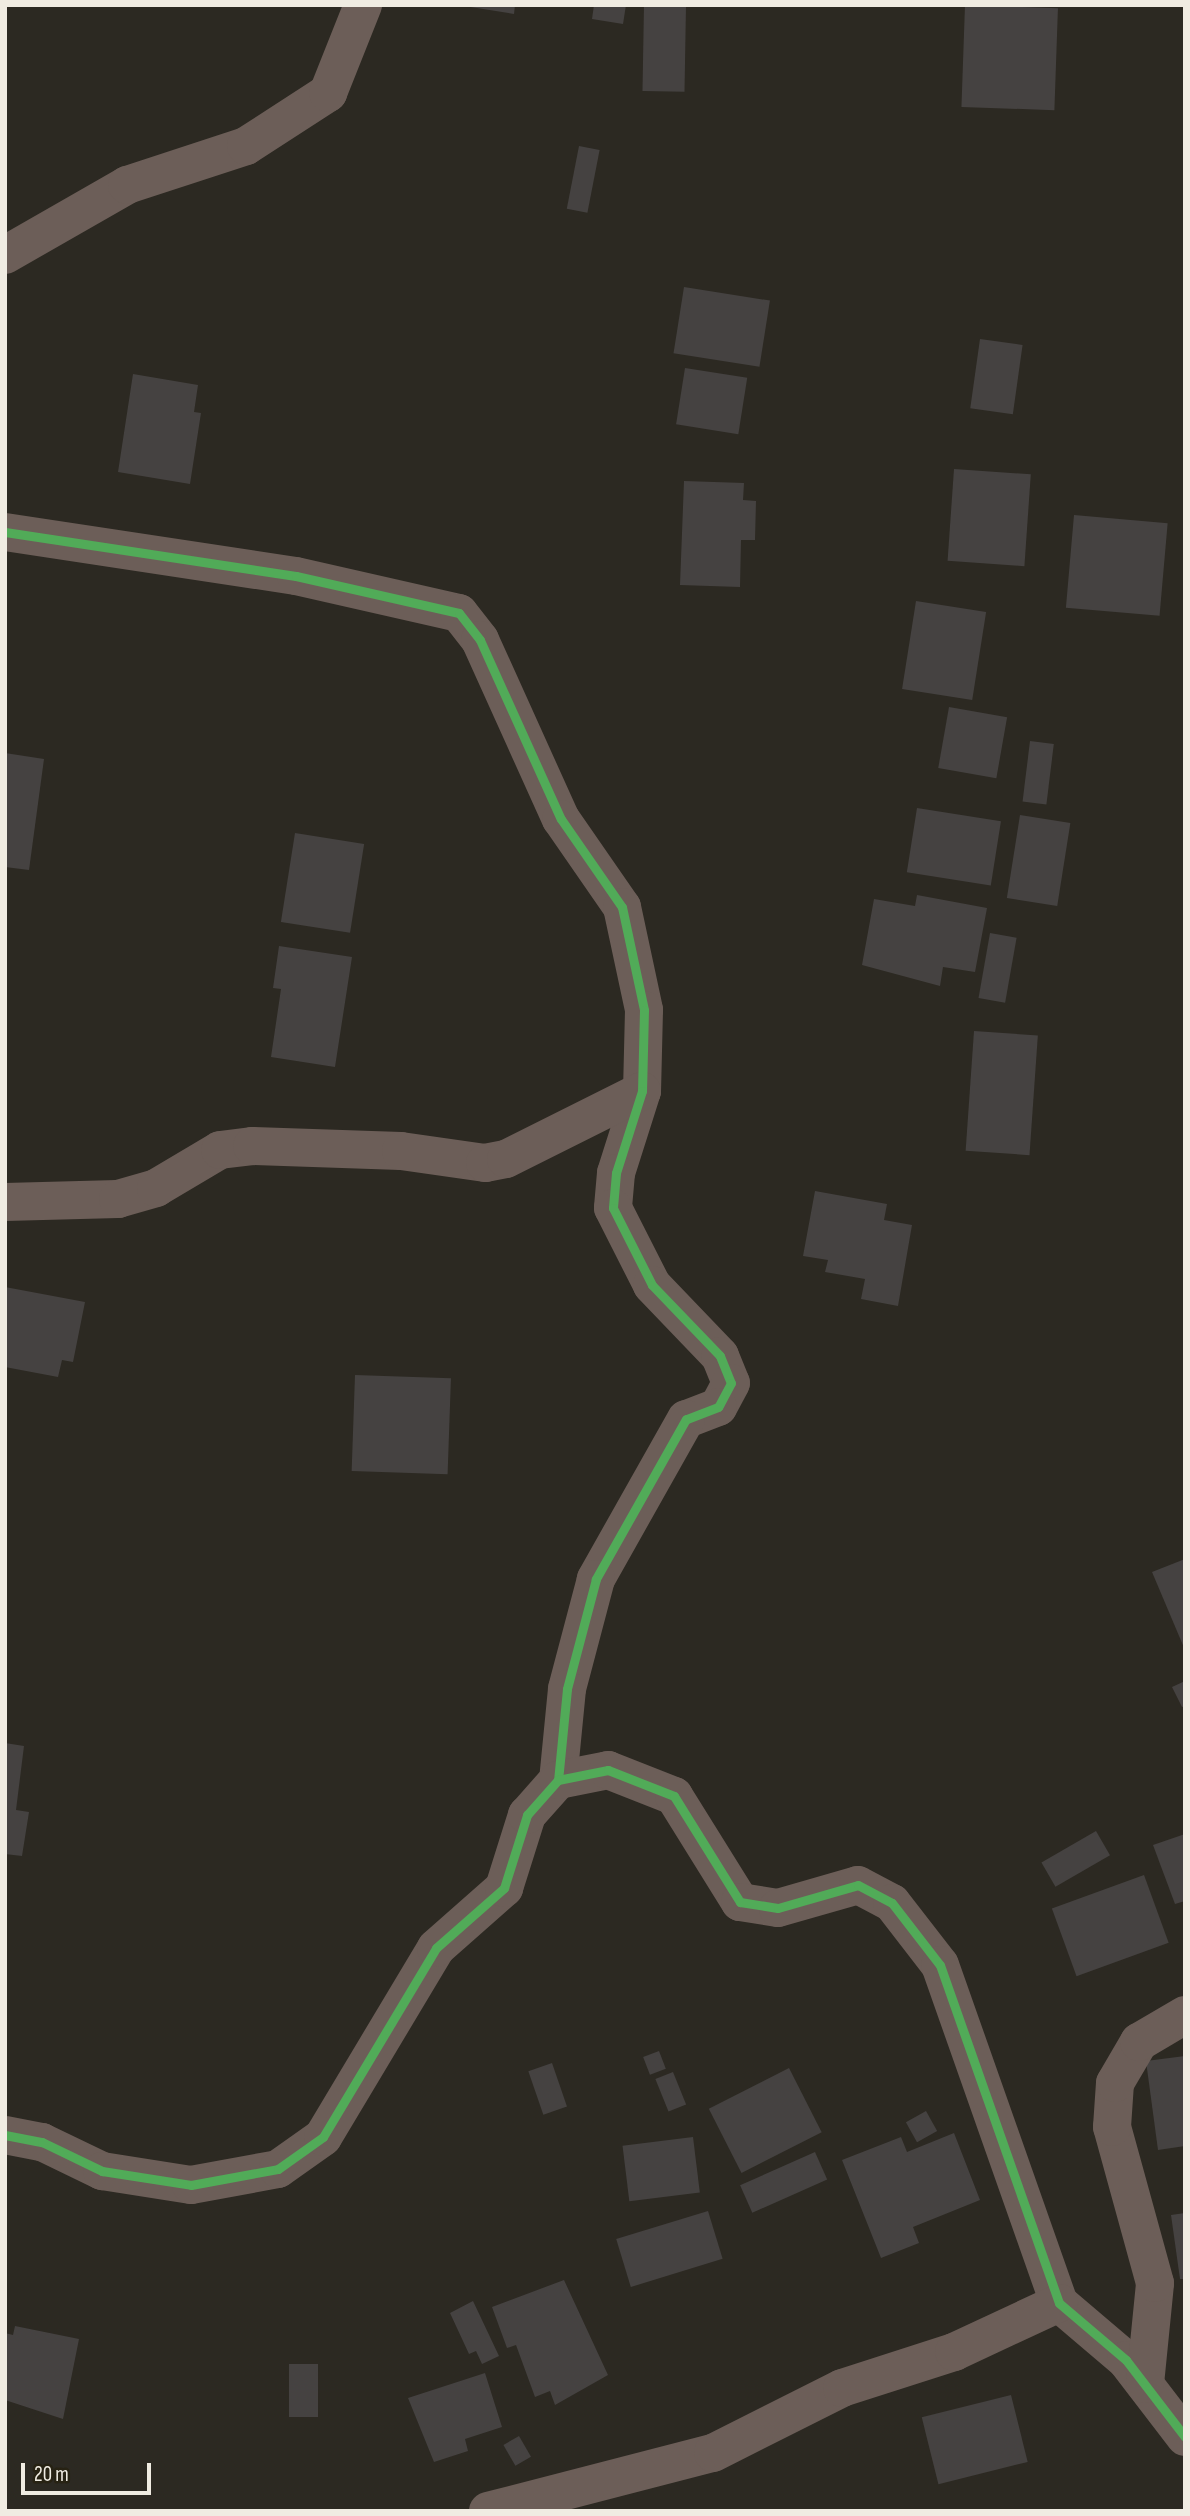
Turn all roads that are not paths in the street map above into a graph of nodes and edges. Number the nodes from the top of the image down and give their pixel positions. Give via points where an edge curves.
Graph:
1 (363, 5) edge
2 (5, 255) edge
3 (5, 532) edge
4 (642, 1091) junction
5 (5, 1202) edge
6 (558, 1780) junction
7 (1185, 2015) edge
8 (5, 2135) edge
9 (1059, 2303) junction
10 (1145, 2384) junction
11 (1185, 2437) edge
12 (488, 2511) edge

1 - 2 street via 328,93 246,146 127,185
3 - 4 street via 296,576 459,613 480,640 561,818 622,907 644,1010
4 - 5 street via 506,1159 485,1163 401,1151 252,1146 220,1150 156,1188 118,1199
4 - 6 street via 616,1173 613,1209 652,1284 720,1356 731,1383 718,1406 686,1419 596,1579 567,1689
6 - 8 street via 527,1815 504,1888 436,1948 323,2137 278,2169 191,2185 102,2171 42,2141
6 - 9 street via 608,1770 674,1797 740,1902 778,1908 858,1885 892,1903 940,1965
7 - 10 street via 1139,2042 1115,2083 1112,2127 1156,2283
9 - 10 street
9 - 12 street via 954,2351 842,2388 713,2453
10 - 11 street

